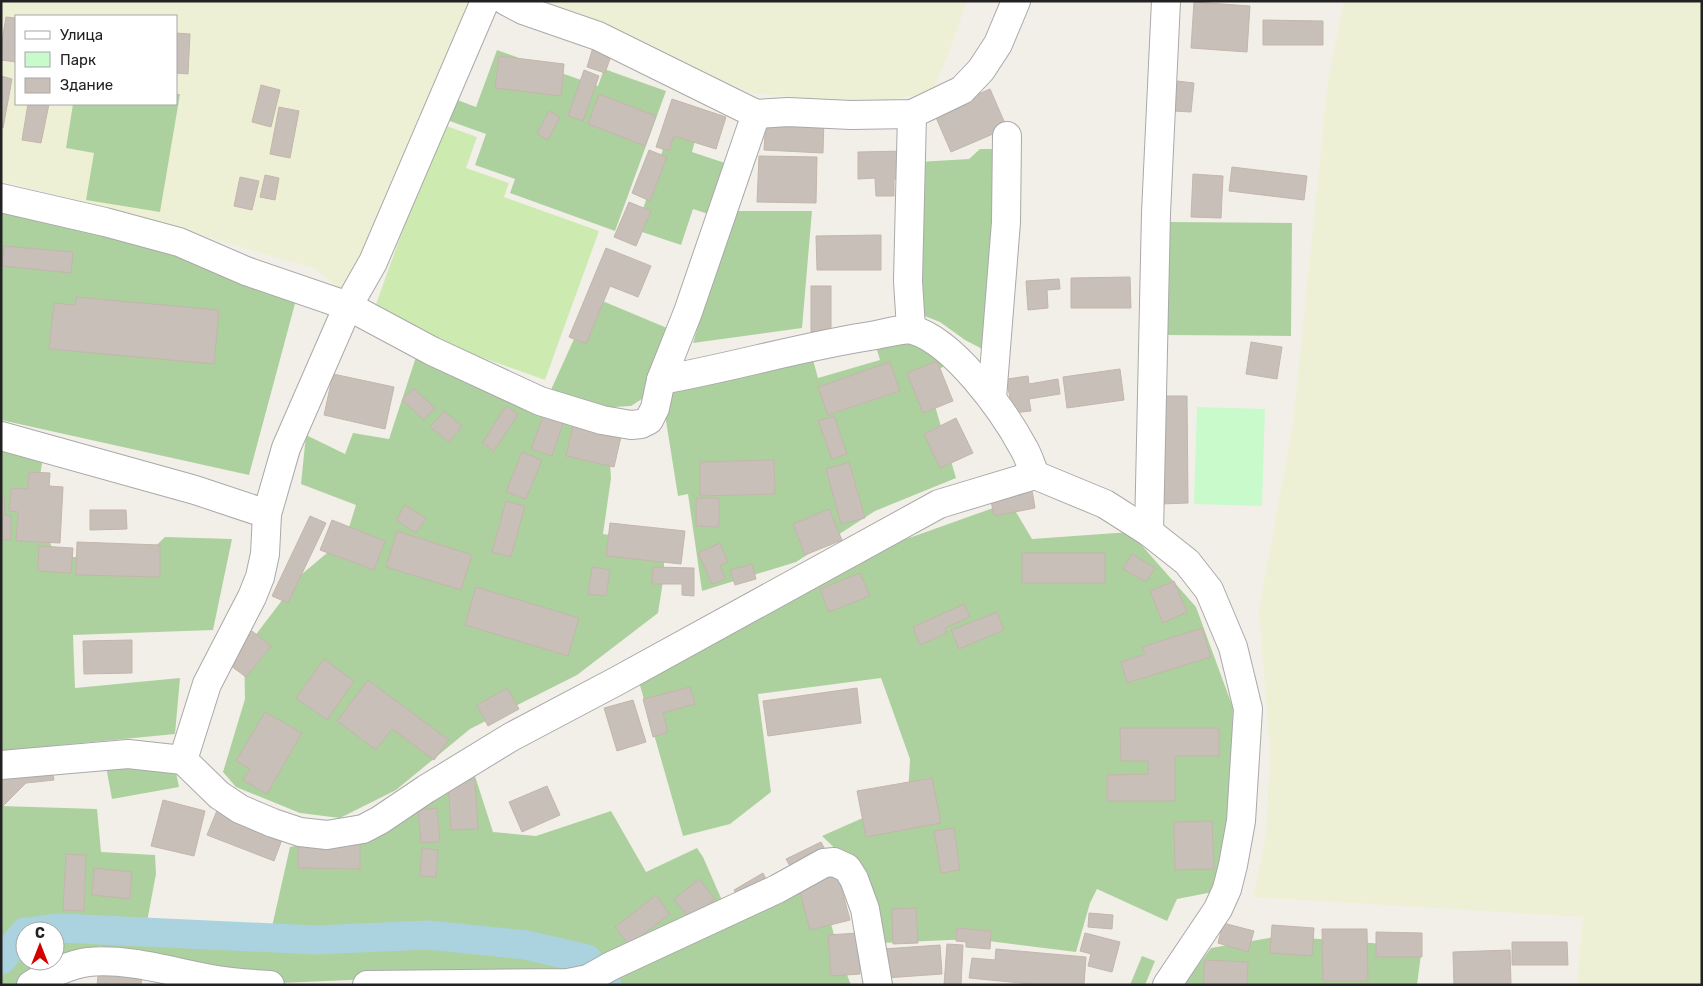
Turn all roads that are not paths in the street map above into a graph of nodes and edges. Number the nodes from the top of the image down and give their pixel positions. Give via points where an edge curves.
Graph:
1 (485, 1) edge
2 (506, 1) edge
3 (1016, 1) edge
4 (1166, 1) edge
5 (756, 114) junction
6 (912, 114) junction
7 (1007, 136) dead end
8 (1, 198) edge
9 (348, 306) junction
10 (911, 329) junction
11 (661, 380) junction
12 (992, 398) junction
13 (1, 436) edge
14 (1035, 474) junction
15 (267, 514) junction
16 (1149, 532) junction
17 (183, 760) junction
18 (1, 765) edge
19 (31, 985) edge
20 (270, 985) edge
21 (367, 985) edge
22 (878, 985) edge
23 (1167, 985) edge

1 - 9 lane via 377,253
2 - 5 lane via 598,36
3 - 6 lane via 998,44 981,70 962,90
4 - 16 lane via 1156,213
5 - 6 lane
5 - 11 lane via 688,312
6 - 10 lane via 908,281
7 - 12 lane via 1006,222
8 - 9 lane via 179,242 246,271
9 - 11 lane via 540,401 602,420 631,425 649,420
9 - 15 lane via 286,448
10 - 11 lane via 810,346 734,366
10 - 12 lane via 938,342
12 - 14 lane via 1024,448
13 - 15 lane via 195,490
14 - 16 lane via 1105,504
14 - 17 lane via 939,504 511,736 363,829 327,835 300,832 273,823 220,795
15 - 17 lane via 260,577 207,684
16 - 23 lane via 1186,562 1209,590 1233,647 1248,709 1240,821 1227,889
17 - 18 lane via 128,754
19 - 20 lane via 46,976 87,962 114,962 146,965 217,980
21 - 22 lane via 568,983 600,972 777,889 824,863 834,862 847,868 854,879 865,910

